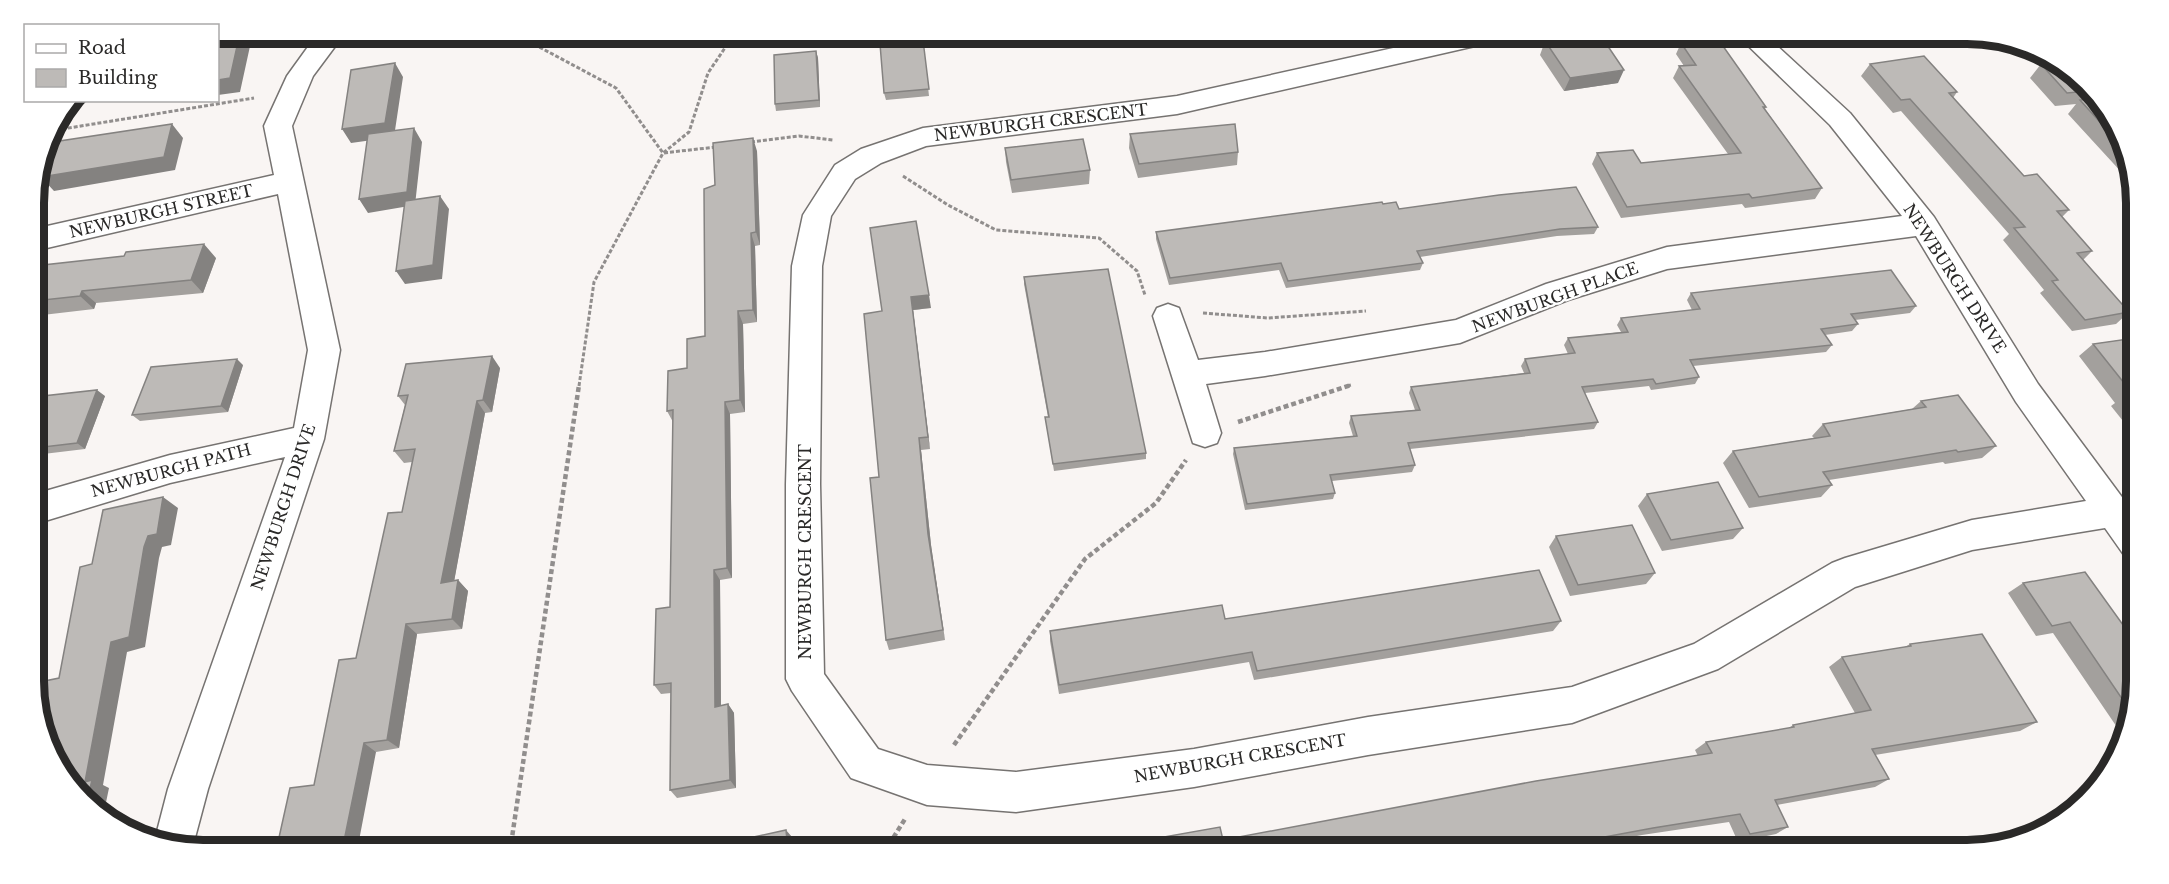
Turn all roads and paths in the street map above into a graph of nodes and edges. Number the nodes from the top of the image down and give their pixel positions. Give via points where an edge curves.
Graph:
1 (321, 44) edge
2 (534, 44) edge
3 (728, 44) edge
4 (1448, 44) edge
5 (1761, 44) edge
6 (290, 93) junction
7 (62, 129) edge
8 (742, 144) edge
9 (719, 146) edge
10 (663, 153) junction
11 (871, 156) junction
12 (288, 182) junction
13 (1924, 224) junction
14 (44, 238) edge
15 (1367, 311) dead end
16 (1168, 316) junction
17 (1186, 374) junction
18 (1353, 385) dead end
19 (1205, 433) junction
20 (308, 439) junction
21 (44, 506) edge
22 (2111, 512) junction
23 (2126, 531) edge
24 (927, 785) junction
25 (175, 838) edge
26 (512, 840) edge
27 (892, 840) edge

1 - 6 street, NEWBURGH DRIVE
2 - 10 path via 616,88
3 - 10 path via 708,73 689,132
4 - 11 street, NEWBURGH CRESCENT via 1177,105 922,137
5 - 13 street, NEWBURGH DRIVE via 1840,118
6 - 7 path
6 - 12 street, NEWBURGH DRIVE via 278,126
8 - 11 path via 798,136 844,142
9 - 10 path
10 - 26 path via 594,282
11 - 16 path via 996,230 1099,238 1137,271 1149,309
11 - 24 street, NEWBURGH CRESCENT via 845,172 817,215 807,266 805,679 865,764
12 - 14 street, NEWBURGH STREET
12 - 20 street, NEWBURGH DRIVE via 324,350
13 - 17 street, NEWBURGH PLACE via 1667,258 1557,292 1460,331
13 - 22 street, NEWBURGH DRIVE via 2027,393
15 - 16 path via 1268,318 1198,313
16 - 17 street
17 - 19 street
18 - 19 path
19 - 24 path via 1156,503 1085,559
20 - 21 street, NEWBURGH PATH via 242,449
20 - 25 street, NEWBURGH DRIVE via 188,789
22 - 23 street, NEWBURGH DRIVE
22 - 24 street, NEWBURGH CRESCENT via 1972,535 1845,574 1705,657 1572,705 1194,768 1016,792
24 - 27 path

